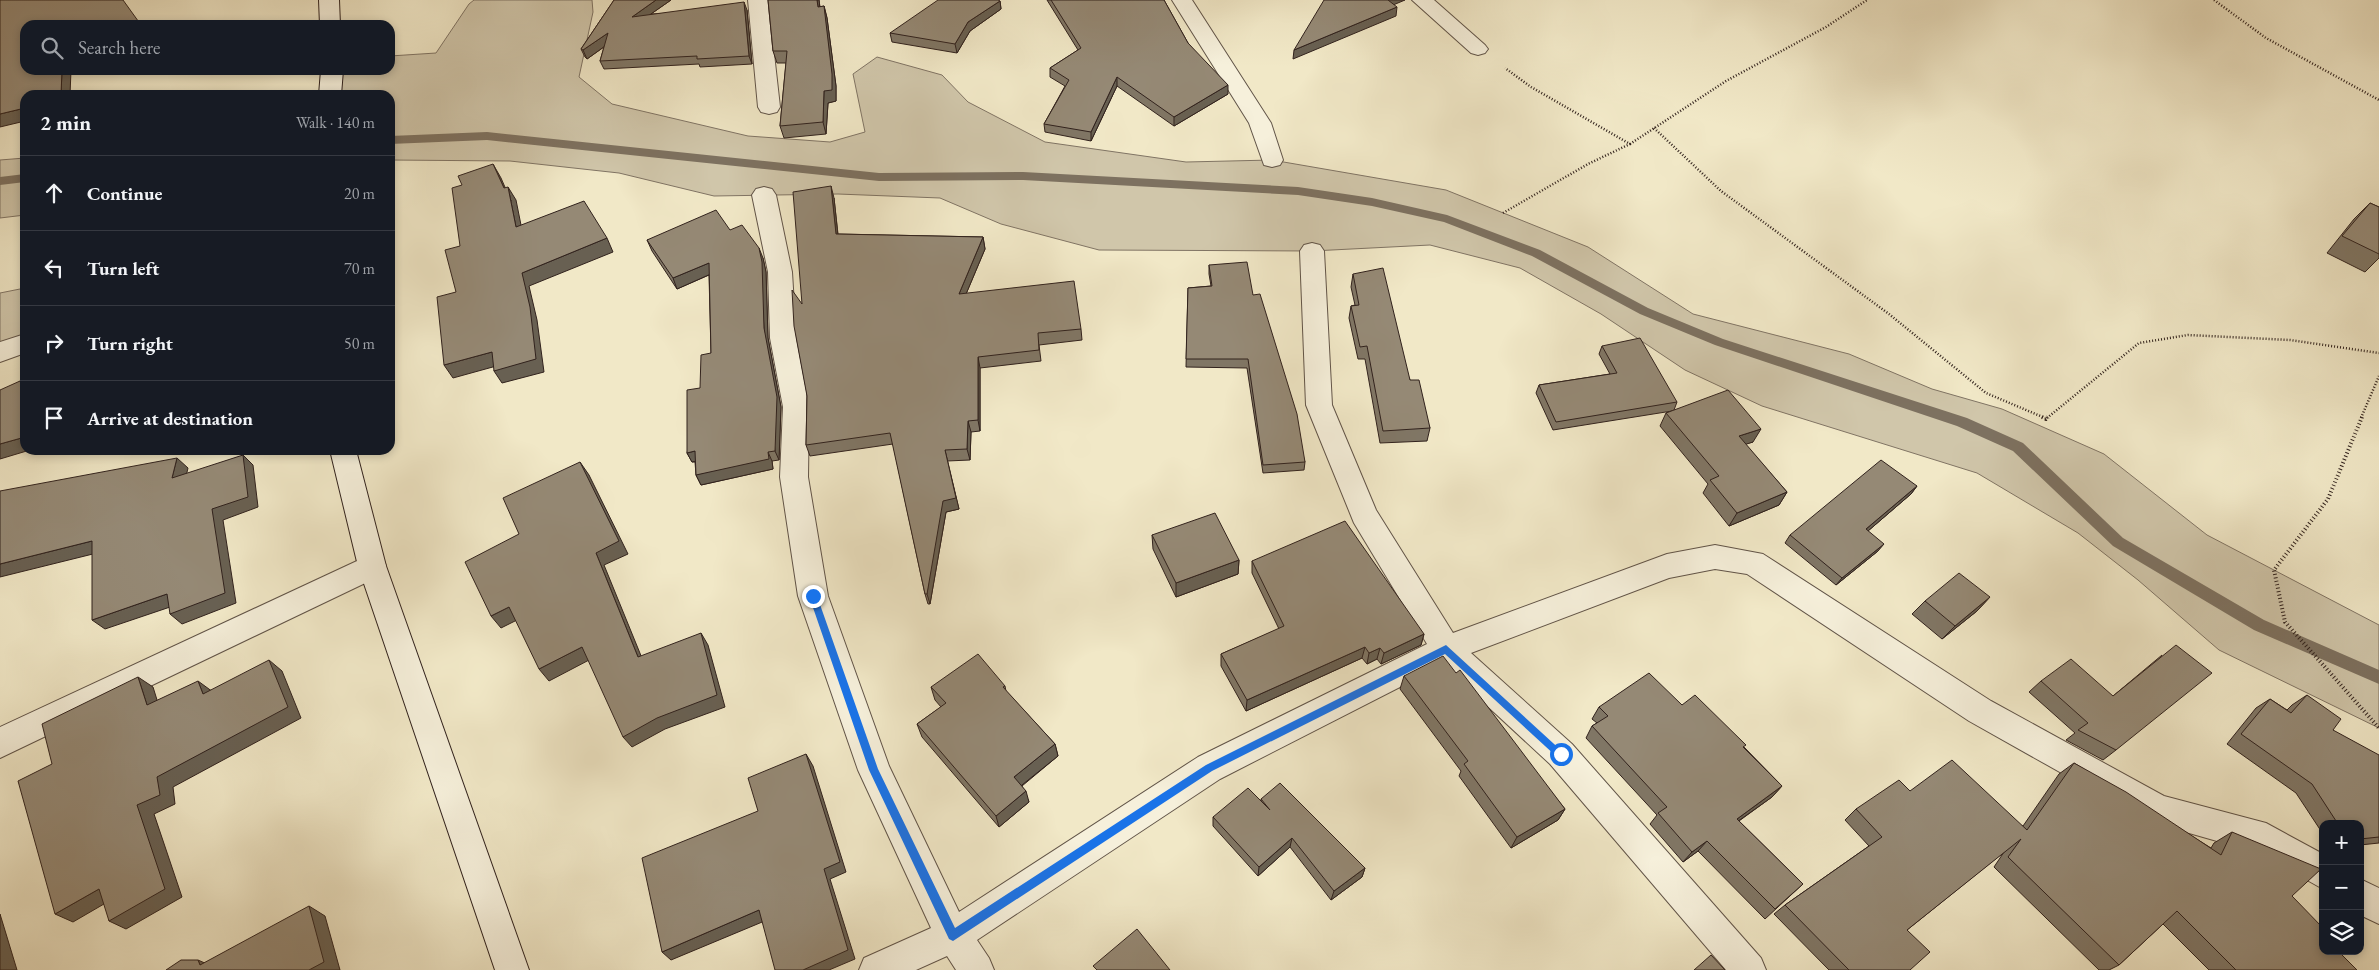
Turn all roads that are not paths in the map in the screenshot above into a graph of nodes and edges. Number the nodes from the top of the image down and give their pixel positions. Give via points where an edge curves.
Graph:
1 (329, 0) edge
2 (758, 0) edge
3 (1182, 0) edge
4 (1422, 0) edge
5 (330, 20) edge
6 (1478, 49) road end
7 (332, 75) edge
8 (330, 90) edge
9 (769, 107) dead end
10 (1272, 160) dead end
11 (764, 195) dead end
12 (1312, 251) dead end
13 (20, 345) edge
14 (0, 352) edge
15 (344, 455) edge
16 (372, 566) junction
17 (1446, 649) junction
18 (0, 743) edge
19 (2319, 871) edge
20 (2364, 898) edge
21 (2379, 907) edge
22 (953, 936) junction
23 (512, 970) edge
24 (876, 970) edge
25 (977, 970) edge
26 (1749, 970) edge

1 - 5 street
2 - 9 street
3 - 10 street via 1260,123
4 - 6 street
7 - 8 street
11 - 22 street via 780,272 783,338 796,407 794,477 813,596 874,770
12 - 17 street via 1319,405 1364,516
13 - 14 street
15 - 16 street
16 - 18 street
16 - 23 street
17 - 19 street via 1667,566 1715,557 1753,563 1980,711 2158,810 2266,839
17 - 22 street via 1209,768
17 - 26 street via 1561,754
20 - 21 street
22 - 24 street
22 - 25 street

